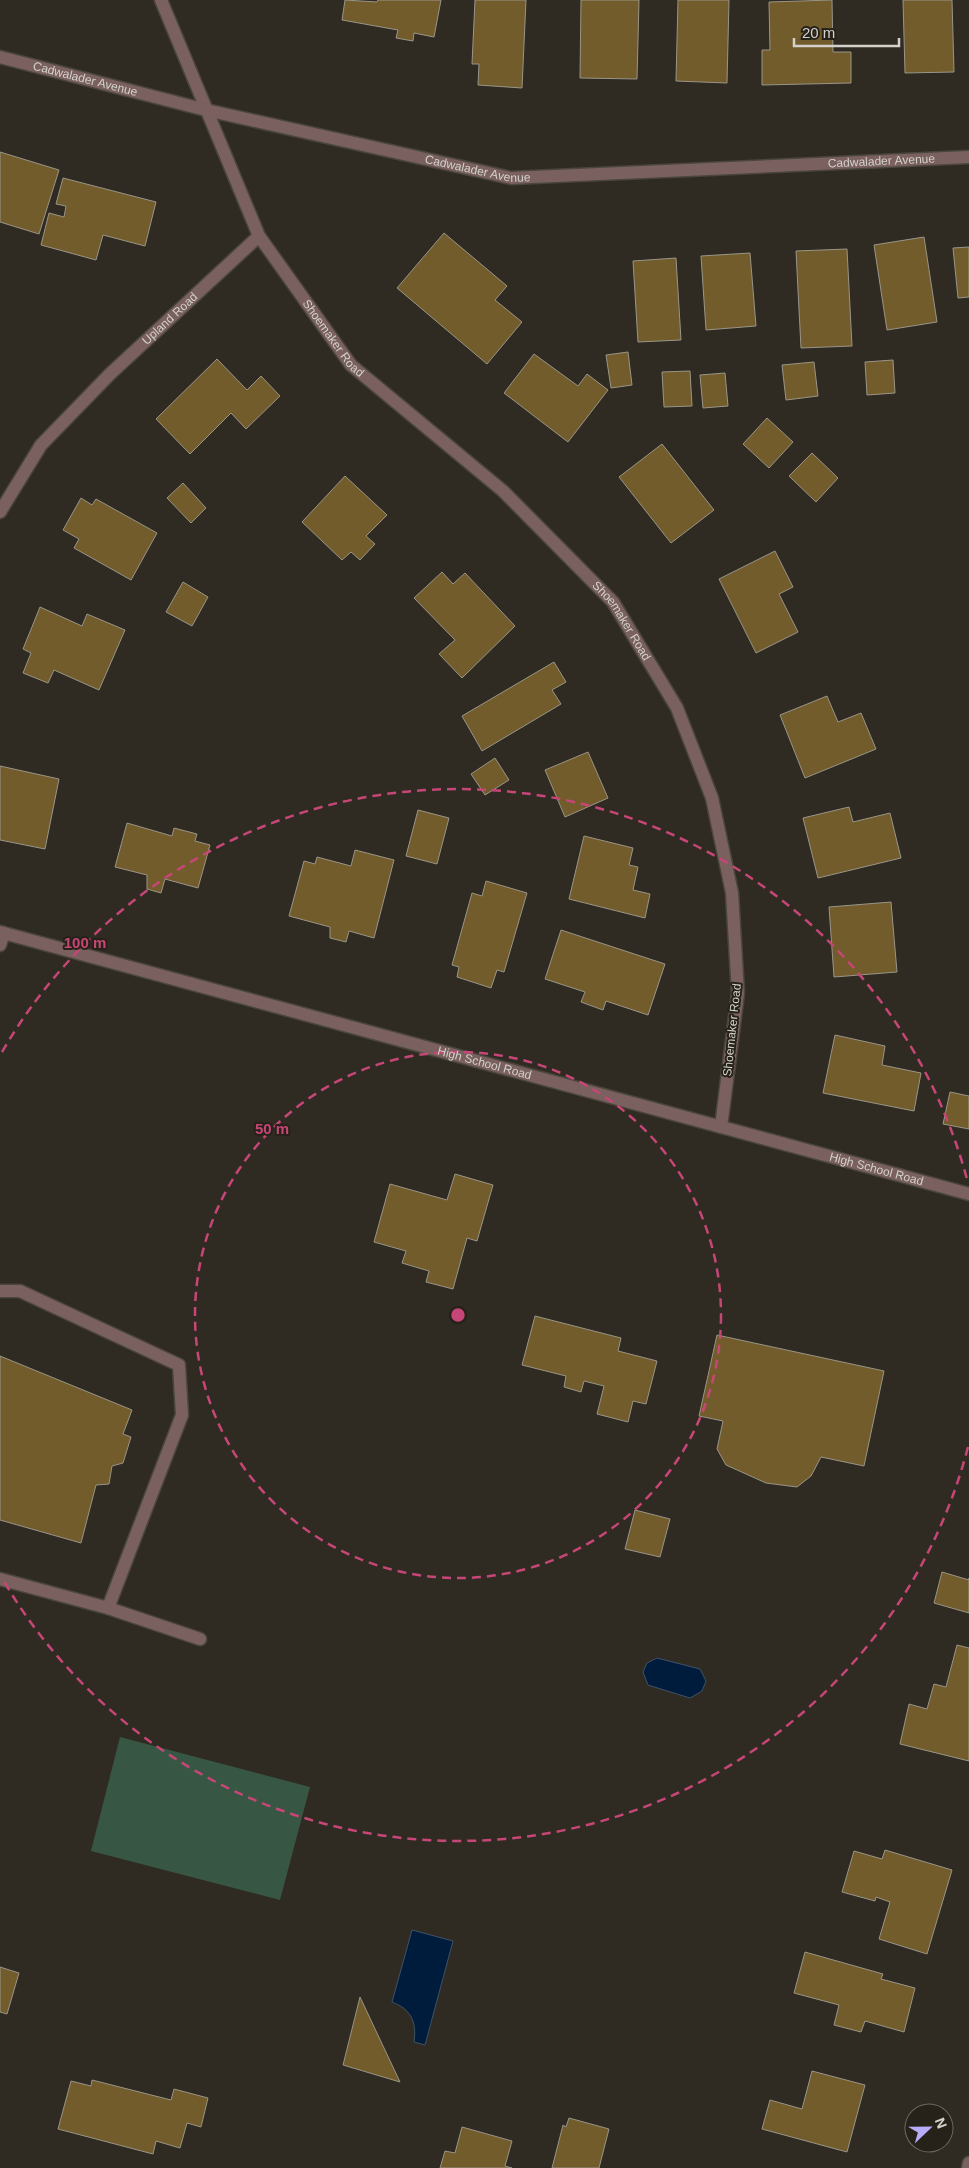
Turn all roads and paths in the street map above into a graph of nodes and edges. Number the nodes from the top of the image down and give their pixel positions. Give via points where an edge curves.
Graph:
1 (161, 0) edge
2 (0, 57) edge
3 (206, 110) junction
4 (969, 157) edge
5 (259, 236) junction
6 (0, 512) edge
7 (1, 937) edge
8 (722, 1127) junction
9 (969, 1194) edge
10 (0, 1291) edge
11 (0, 1578) edge
12 (108, 1608) junction
13 (200, 1639) dead end
14 (969, 2163) edge
15 (968, 2168) edge

1 - 3 street
2 - 3 street, Cadwalader Avenue
3 - 4 street, Cadwalader Avenue via 511,178
3 - 5 street
5 - 6 street, Upland Road via 110,374 41,445
5 - 8 street, Shoemaker Road via 351,365 503,491 613,602 677,708 712,798 732,893 738,993
7 - 8 street, High School Road
8 - 9 street, High School Road
10 - 12 street via 20,1291 179,1365 182,1414
11 - 12 street
12 - 13 street
14 - 15 street

